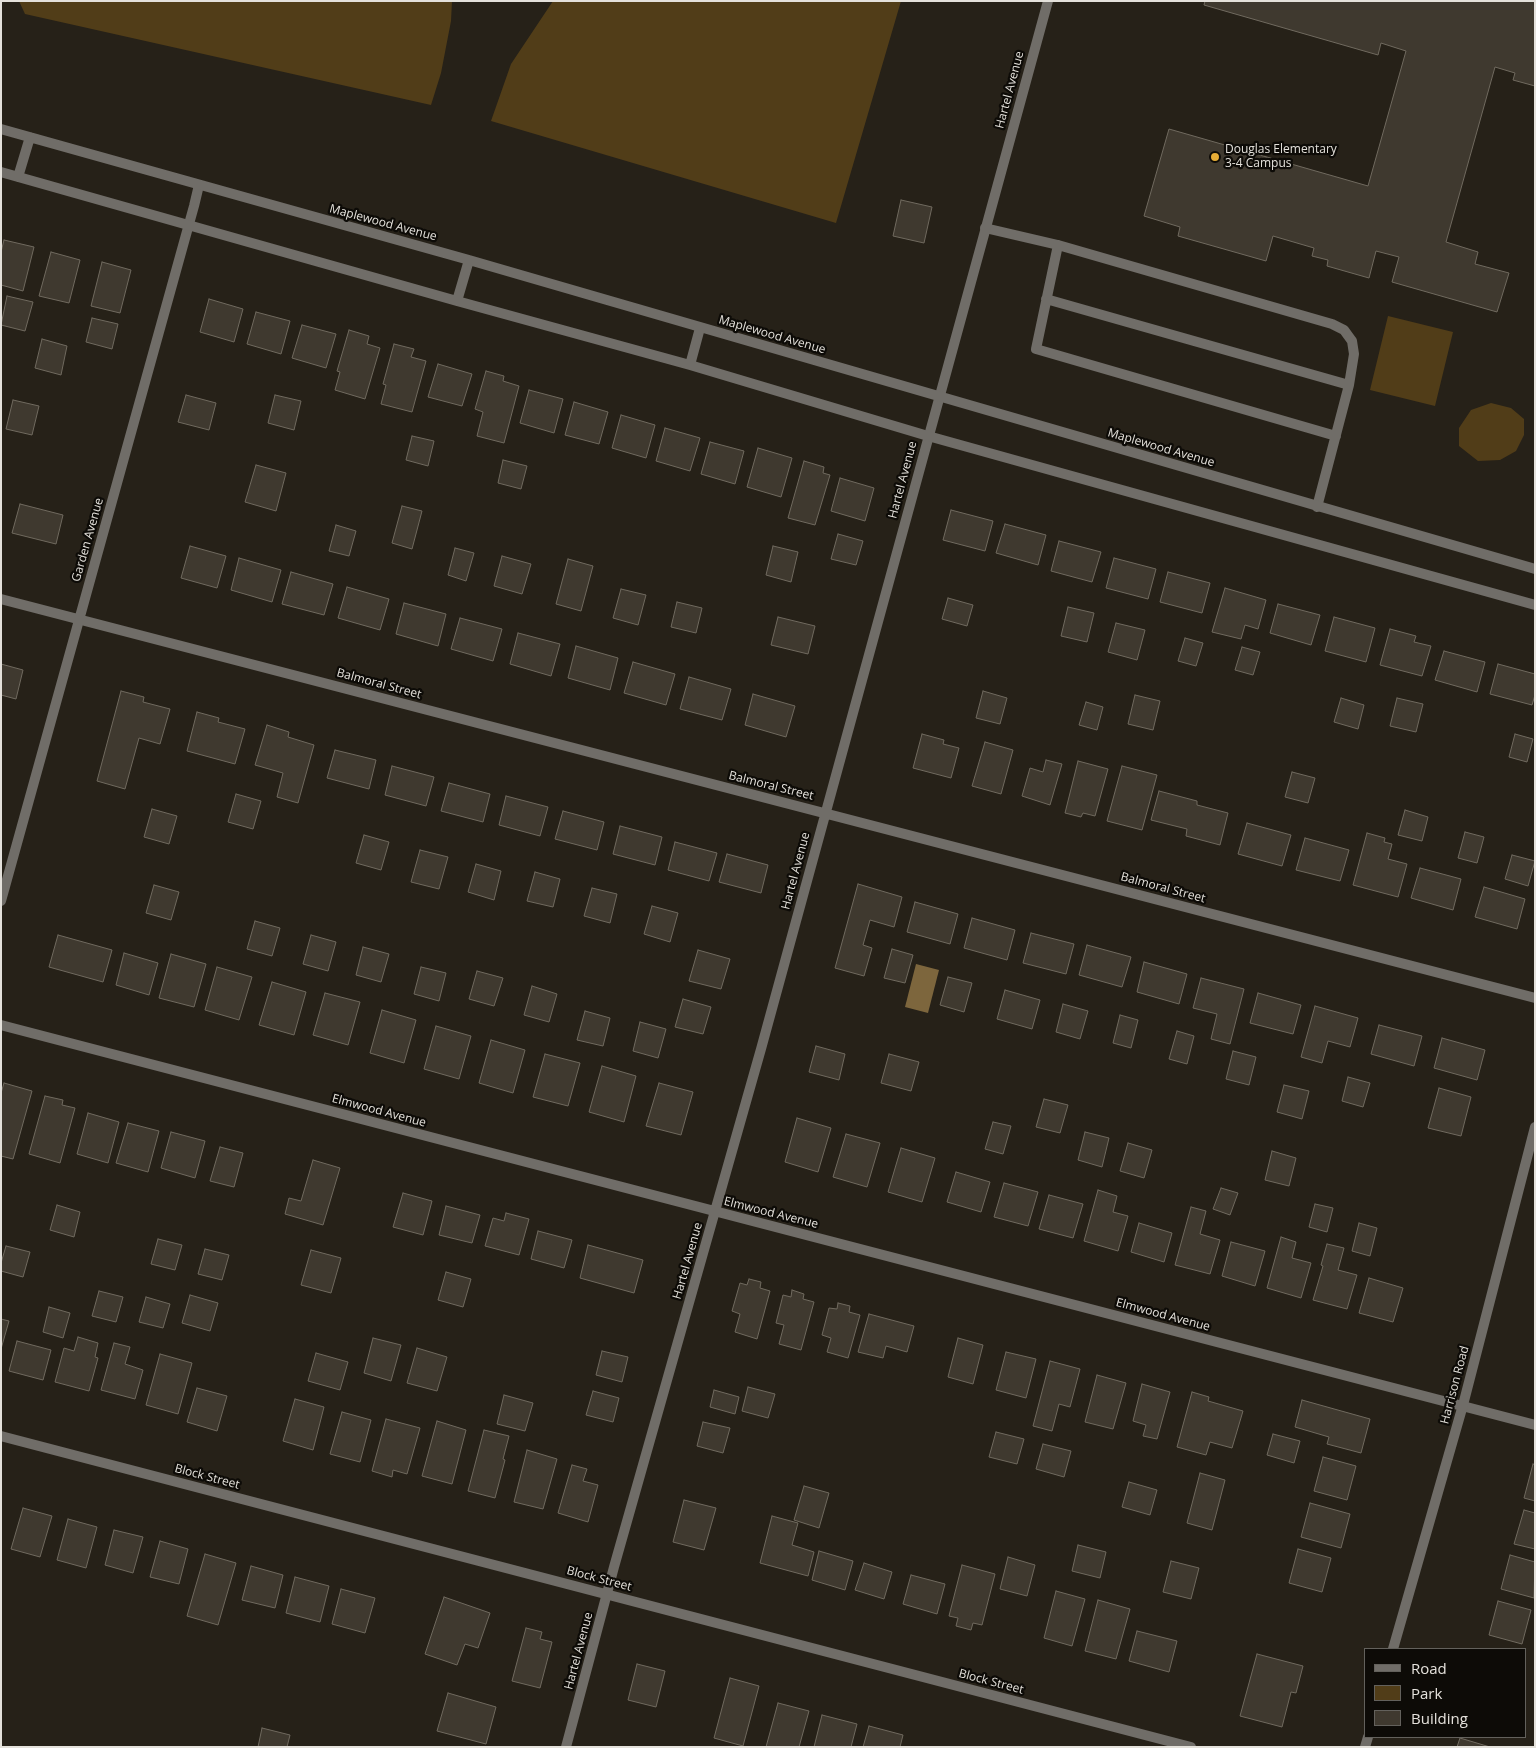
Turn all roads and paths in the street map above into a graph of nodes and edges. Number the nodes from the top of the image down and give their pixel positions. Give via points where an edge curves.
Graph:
1 (1048, 1) edge
2 (1, 129) edge
3 (30, 137) junction
4 (1, 172) edge
5 (18, 177) junction
6 (199, 186) junction
7 (189, 224) junction
8 (985, 228) junction
9 (1058, 245) junction
10 (469, 260) junction
11 (1046, 299) junction
12 (457, 301) junction
13 (700, 328) junction
14 (690, 365) junction
15 (1349, 385) junction
16 (939, 396) junction
17 (928, 436) junction
18 (1336, 436) junction
19 (1317, 507) junction
20 (1535, 569) edge
21 (1, 599) edge
22 (1535, 605) edge
23 (78, 619) junction
24 (826, 813) junction
25 (1, 901) edge
26 (1535, 998) edge
27 (1, 1025) edge
28 (1535, 1127) edge
29 (715, 1212) junction
30 (1463, 1406) junction
31 (1535, 1425) edge
32 (1, 1436) edge
33 (607, 1594) junction
34 (1393, 1648) edge
35 (566, 1747) edge
36 (1191, 1747) edge

1 - 8 street, Hartel Avenue
2 - 3 street, Maplewood Avenue
3 - 5 street
3 - 6 street, Maplewood Avenue
4 - 5 street
5 - 7 street
6 - 7 street, Garden Avenue
6 - 10 street, Maplewood Avenue
7 - 12 street
7 - 23 street, Garden Avenue
8 - 9 street
8 - 16 street, Hartel Avenue
9 - 11 street
9 - 15 street via 1332,324 1344,330 1352,341 1354,354
10 - 12 street
10 - 13 street, Maplewood Avenue
11 - 15 street
11 - 18 street via 1036,349
12 - 14 street
13 - 14 street
13 - 16 street, Maplewood Avenue
14 - 17 street
15 - 18 street
16 - 17 street, Hartel Avenue
16 - 19 street, Maplewood Avenue
17 - 22 street
17 - 24 street, Hartel Avenue
18 - 19 street
19 - 20 street, Maplewood Avenue
21 - 23 street, Balmoral Street
23 - 24 street, Balmoral Street
23 - 25 street, Garden Avenue
24 - 26 street, Balmoral Street
24 - 29 street, Hartel Avenue
27 - 29 street, Elmwood Avenue
28 - 30 street, Harrison Road
29 - 30 street, Elmwood Avenue
29 - 33 street, Hartel Avenue
30 - 31 street, Elmwood Avenue
30 - 34 street, Harrison Road
32 - 33 street, Block Street
33 - 35 street, Hartel Avenue
33 - 36 street, Block Street

